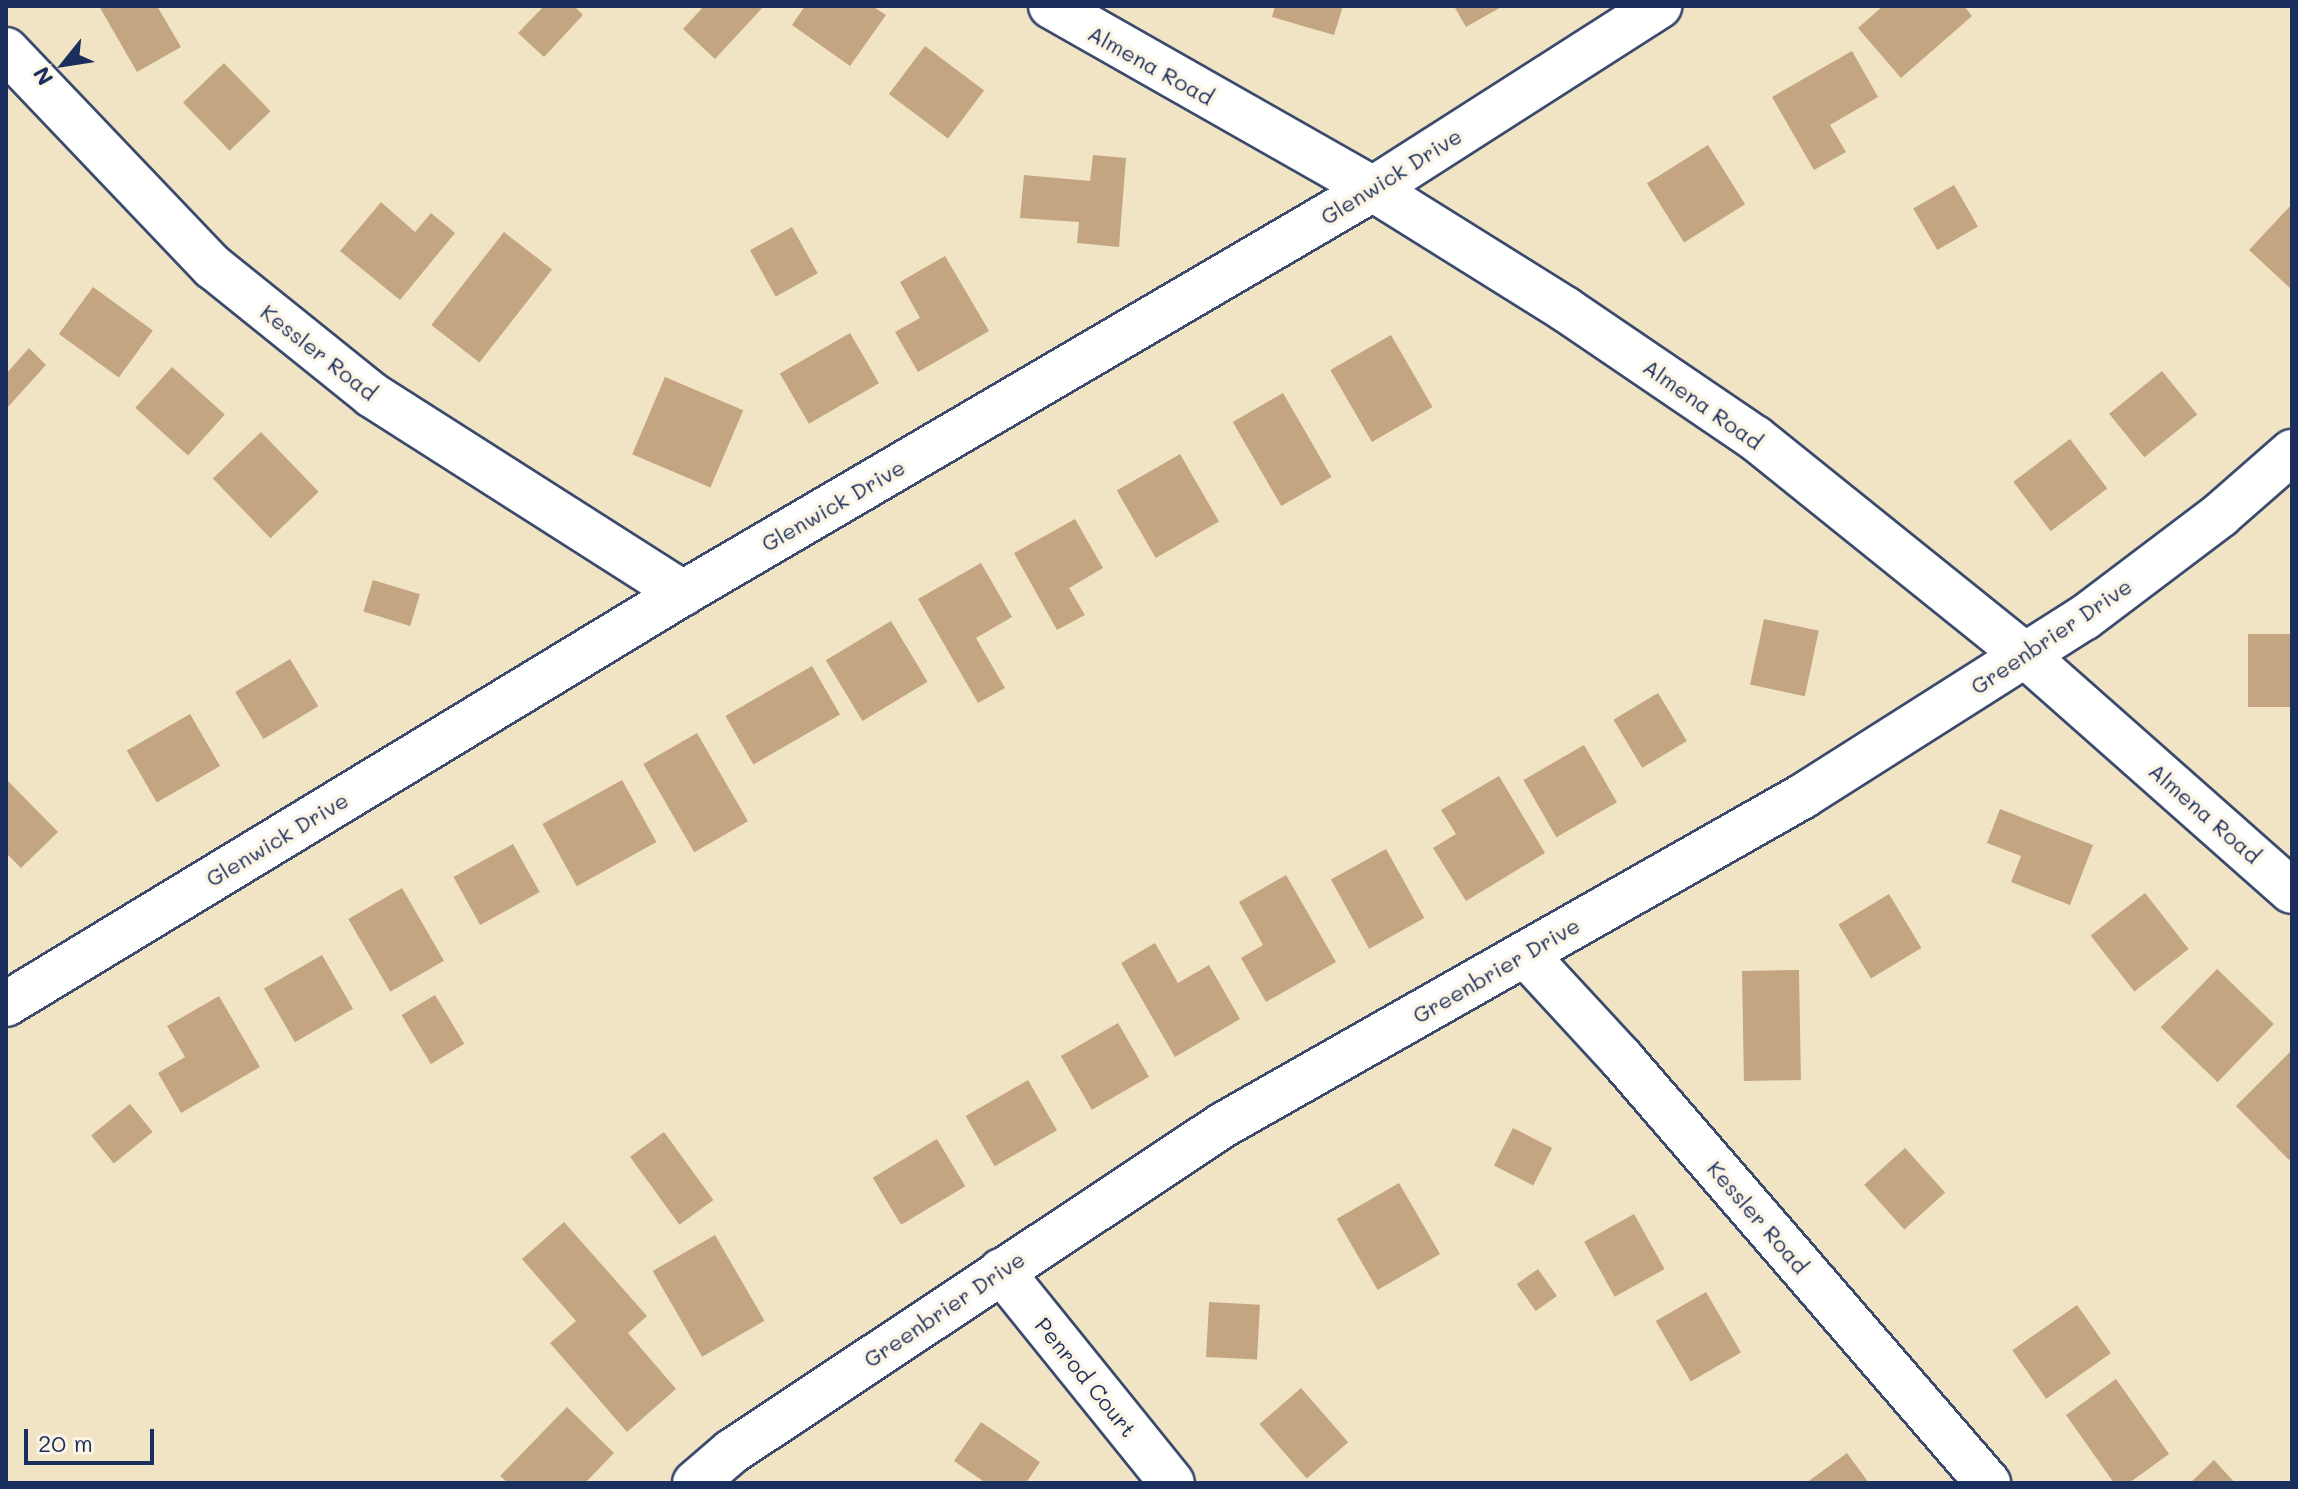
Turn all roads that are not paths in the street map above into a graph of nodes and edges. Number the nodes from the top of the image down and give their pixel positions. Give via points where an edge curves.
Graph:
1 (1051, 6) edge
2 (1659, 6) edge
3 (6, 50) edge
4 (1373, 189) junction
5 (2292, 452) edge
6 (683, 593) junction
7 (2025, 655) junction
8 (2292, 891) edge
9 (1525, 954) junction
10 (6, 1004) edge
11 (1001, 1271) junction
12 (695, 1483) edge
13 (1172, 1483) edge
14 (1988, 1483) edge

1 - 4 street, Almena Road
2 - 4 street, Glenwick Drive
3 - 6 street, Kessler Road via 225,277 372,395
4 - 6 street, Glenwick Drive
4 - 7 street, Almena Road via 1565,309 1755,438
5 - 7 street, Greenbrier Drive via 2208,525 2084,618
6 - 10 street, Glenwick Drive
7 - 8 street, Almena Road
7 - 9 street, Greenbrier Drive via 1803,796
9 - 11 street, Greenbrier Drive via 1223,1125
9 - 14 street, Kessler Road
11 - 12 street, Greenbrier Drive via 731,1452
11 - 13 street, Penrod Court

